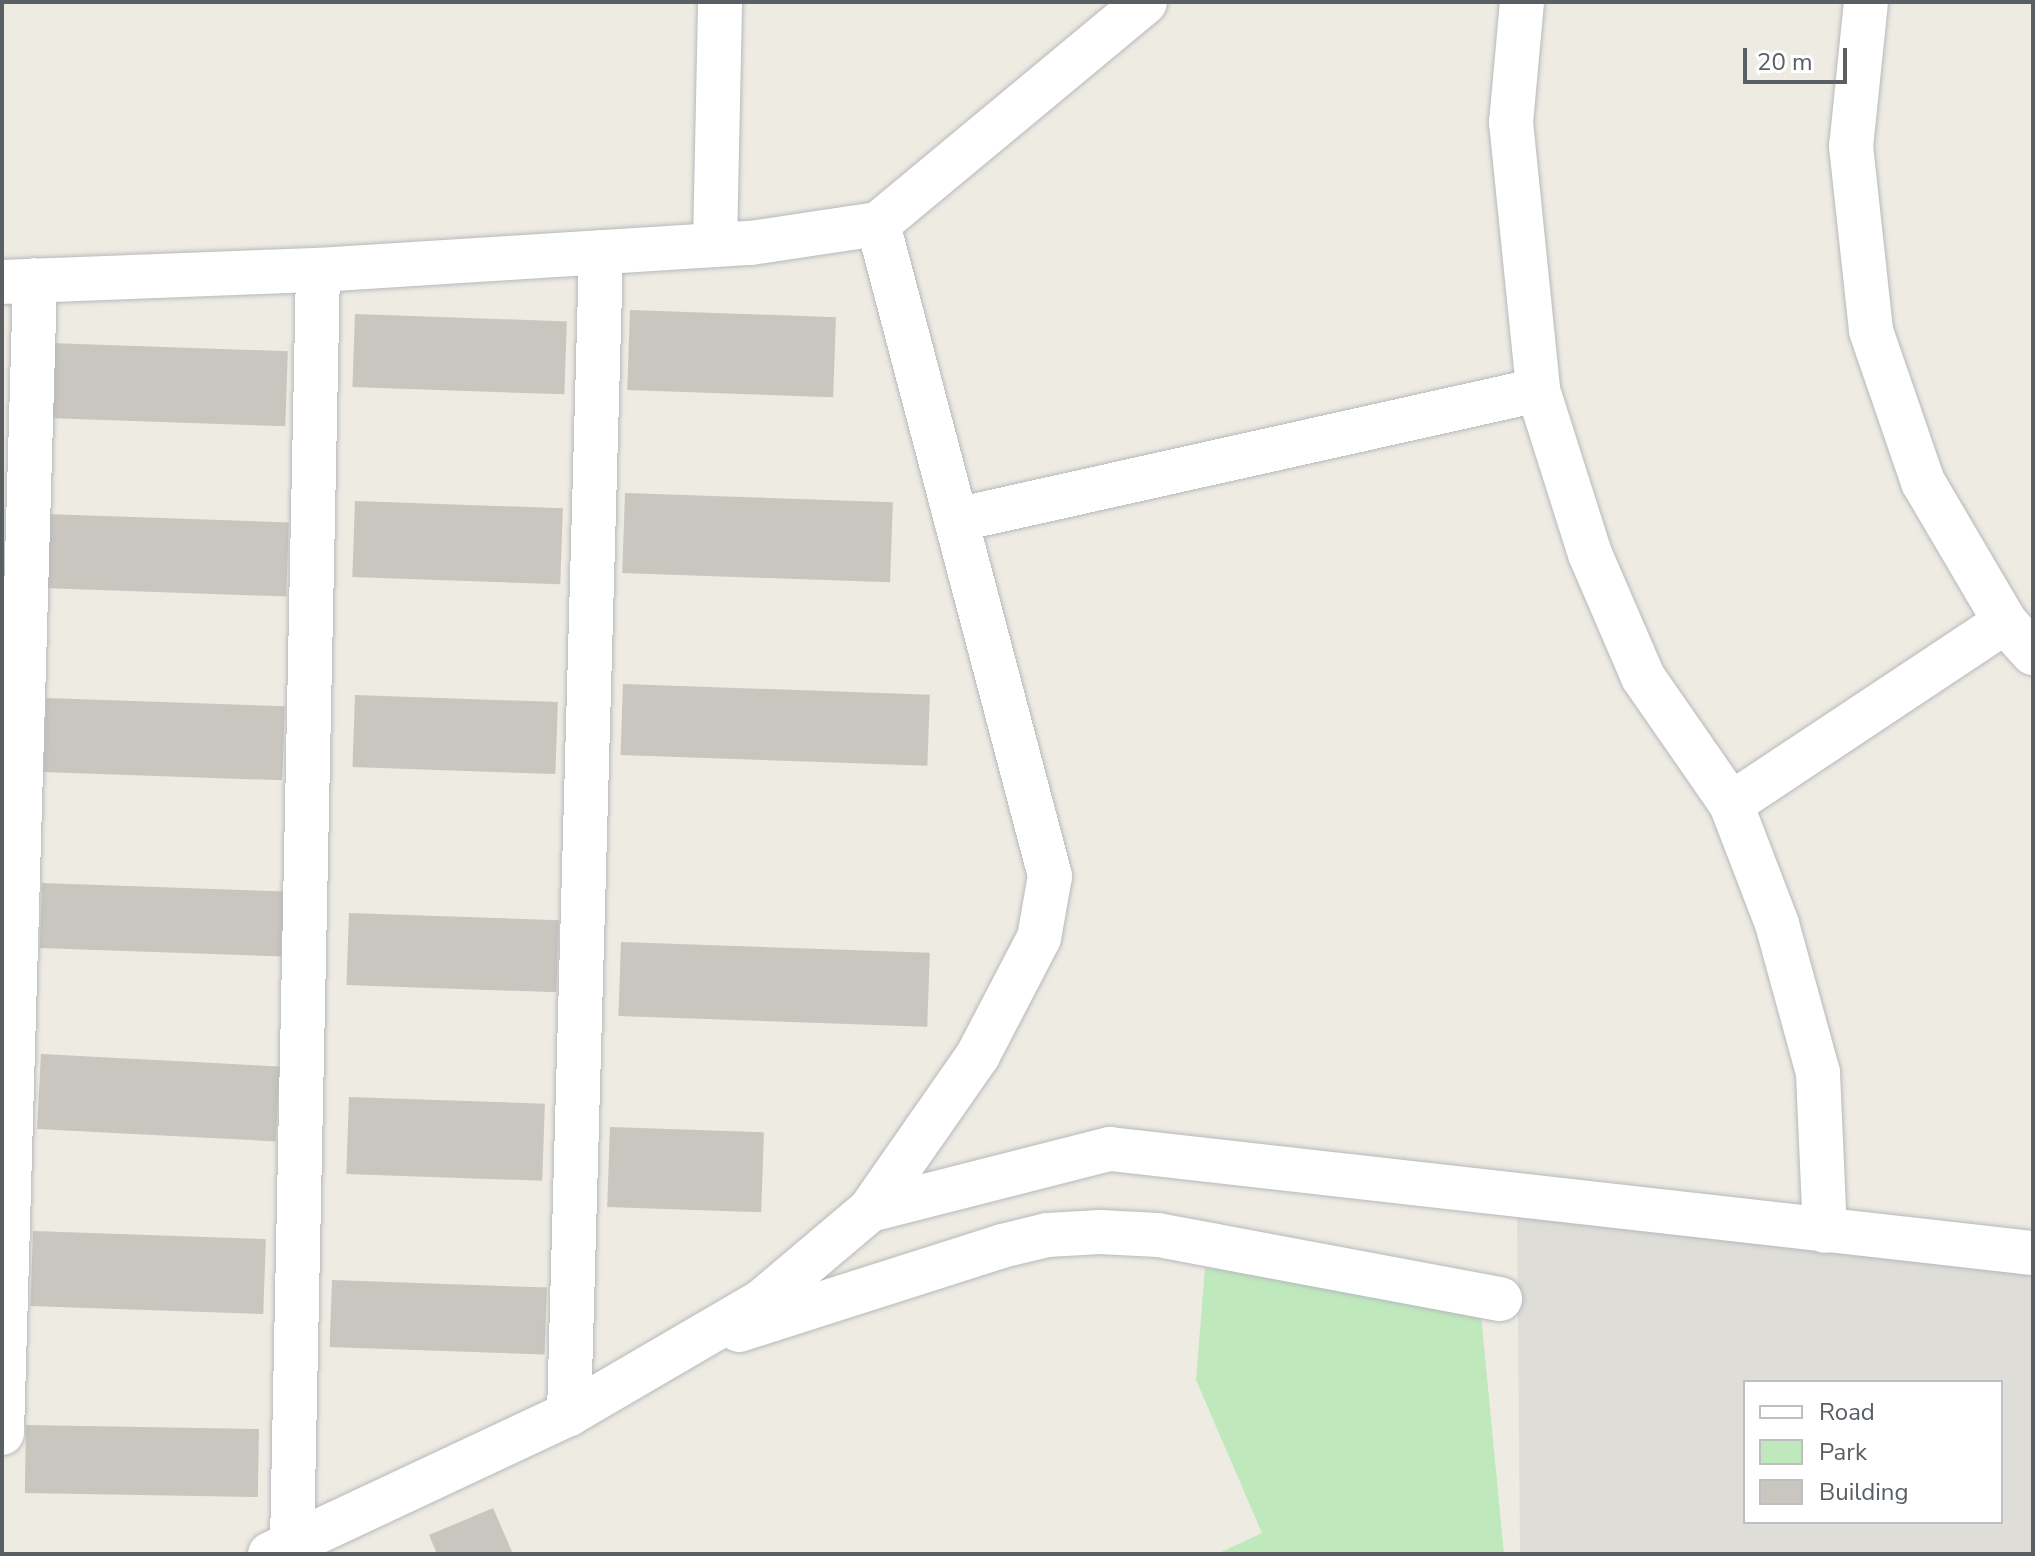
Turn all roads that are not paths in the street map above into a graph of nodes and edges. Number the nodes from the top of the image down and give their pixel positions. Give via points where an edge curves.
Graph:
1 (720, 2) edge
2 (1145, 2) edge
3 (1522, 2) edge
4 (1866, 2) edge
5 (878, 224) junction
6 (715, 245) junction
7 (601, 252) junction
8 (318, 270) junction
9 (19, 281) edge
10 (1538, 390) junction
11 (956, 520) junction
12 (2019, 637) edge
13 (1731, 804) junction
14 (870, 1210) junction
15 (1825, 1231) junction
16 (2033, 1253) edge
17 (1500, 1299) dead end
18 (680, 1350) junction
19 (569, 1414) junction
20 (2, 1433) edge
21 (281, 1548) edge

1 - 6 street
2 - 5 street
3 - 10 street via 1511,122
4 - 12 street via 1851,146 1871,331 1923,482
5 - 6 street
5 - 11 street
6 - 7 street
7 - 8 street
7 - 19 street
8 - 9 street
8 - 21 street
9 - 20 street
10 - 11 street
10 - 13 street via 1590,554 1643,677
11 - 14 street via 1050,876 1039,938 978,1055
12 - 13 street
13 - 15 street via 1777,924 1818,1073
14 - 15 street via 1110,1149
14 - 18 street via 761,1302
15 - 16 street
17 - 18 street via 1158,1235 1047,1235
18 - 19 street
19 - 21 street

